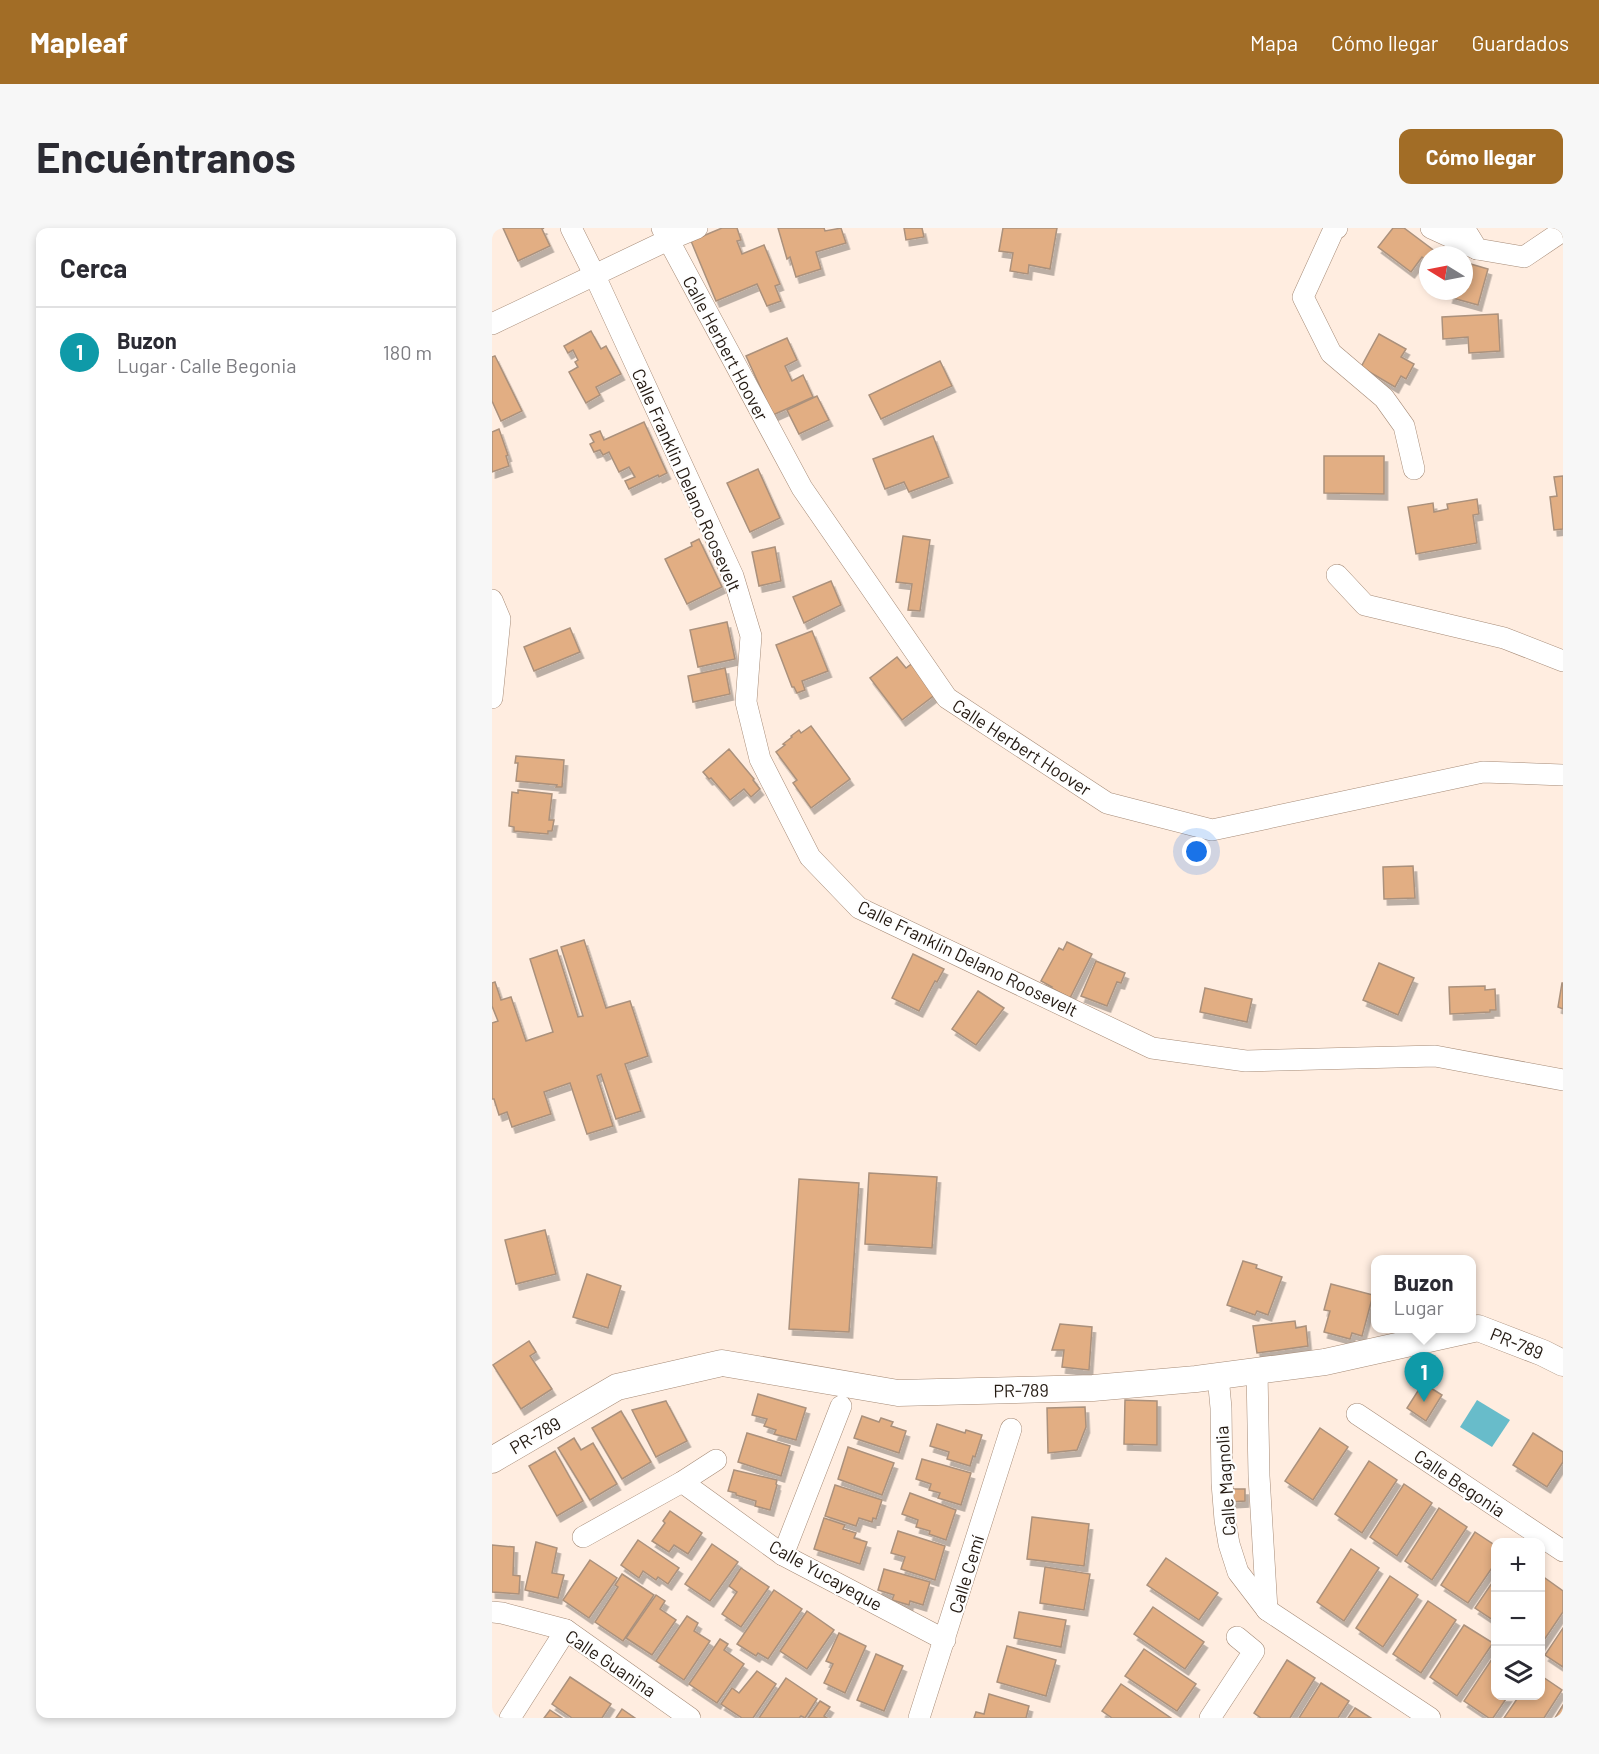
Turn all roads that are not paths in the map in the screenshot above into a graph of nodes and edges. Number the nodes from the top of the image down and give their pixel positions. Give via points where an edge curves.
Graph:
1 (571, 228) edge
2 (697, 228) edge
3 (1337, 228) edge
4 (1431, 228) edge
5 (1464, 228) edge
6 (1562, 228) edge
7 (665, 234) edge
8 (1477, 249) junction
9 (594, 274) junction
10 (492, 324) edge
11 (1414, 470) dead end
12 (1336, 575) dead end
13 (492, 600) edge
14 (1563, 662) edge
15 (492, 698) edge
16 (1563, 775) edge
17 (1563, 1080) edge
18 (1476, 1328) edge
19 (1456, 1333) edge
20 (1563, 1363) edge
21 (1257, 1371) junction
22 (1218, 1376) junction
23 (841, 1406) dead end
24 (1357, 1414) dead end
25 (1011, 1429) dead end
26 (492, 1460) edge
27 (716, 1460) dead end
28 (682, 1482) junction
29 (583, 1537) dead end
30 (1563, 1551) edge
31 (783, 1555) junction
32 (1268, 1610) junction
33 (492, 1612) edge
34 (566, 1630) junction
35 (1237, 1637) dead end
36 (945, 1640) junction
37 (510, 1718) edge
38 (690, 1718) edge
39 (920, 1718) edge
40 (1210, 1718) edge
41 (1430, 1718) edge

1 - 9 street, Calle Franklin Delano Roosevelt
2 - 7 street
3 - 11 street via 1303,297 1331,353 1384,398 1404,426
4 - 8 street
5 - 8 street
6 - 8 street via 1524,257
7 - 9 street
7 - 16 street, Calle Herbert Hoover via 802,488 947,698 1107,803 1212,830 1484,772
9 - 10 street
9 - 17 street, Calle Franklin Delano Roosevelt via 733,576 751,636 746,702 760,759 810,857 859,908 1152,1048 1246,1061 1435,1056
12 - 14 street via 1365,605 1504,638
13 - 15 street via 500,618
18 - 20 street, PR-789 / PR-789
19 - 21 street, PR-789 / PR-789 via 1325,1362
21 - 22 street, PR-789 / PR-789
21 - 32 street, Calle Magnolia
22 - 26 street, PR-789 / PR-789 via 1093,1388 898,1394 722,1363 617,1387
22 - 32 street, Calle Magnolia via 1229,1544 1238,1572
23 - 31 street
24 - 30 street, Calle Begonia
25 - 36 street, Calle Cemí
27 - 28 street
28 - 29 street
28 - 31 street, Calle Yucayeque
31 - 36 street, Calle Yucayeque
32 - 41 street, Calle Magnolia
33 - 34 street, Calle Guanina
34 - 37 street
34 - 38 street, Calle Guanina
35 - 40 street via 1254,1650
36 - 39 street, Calle Cemí

